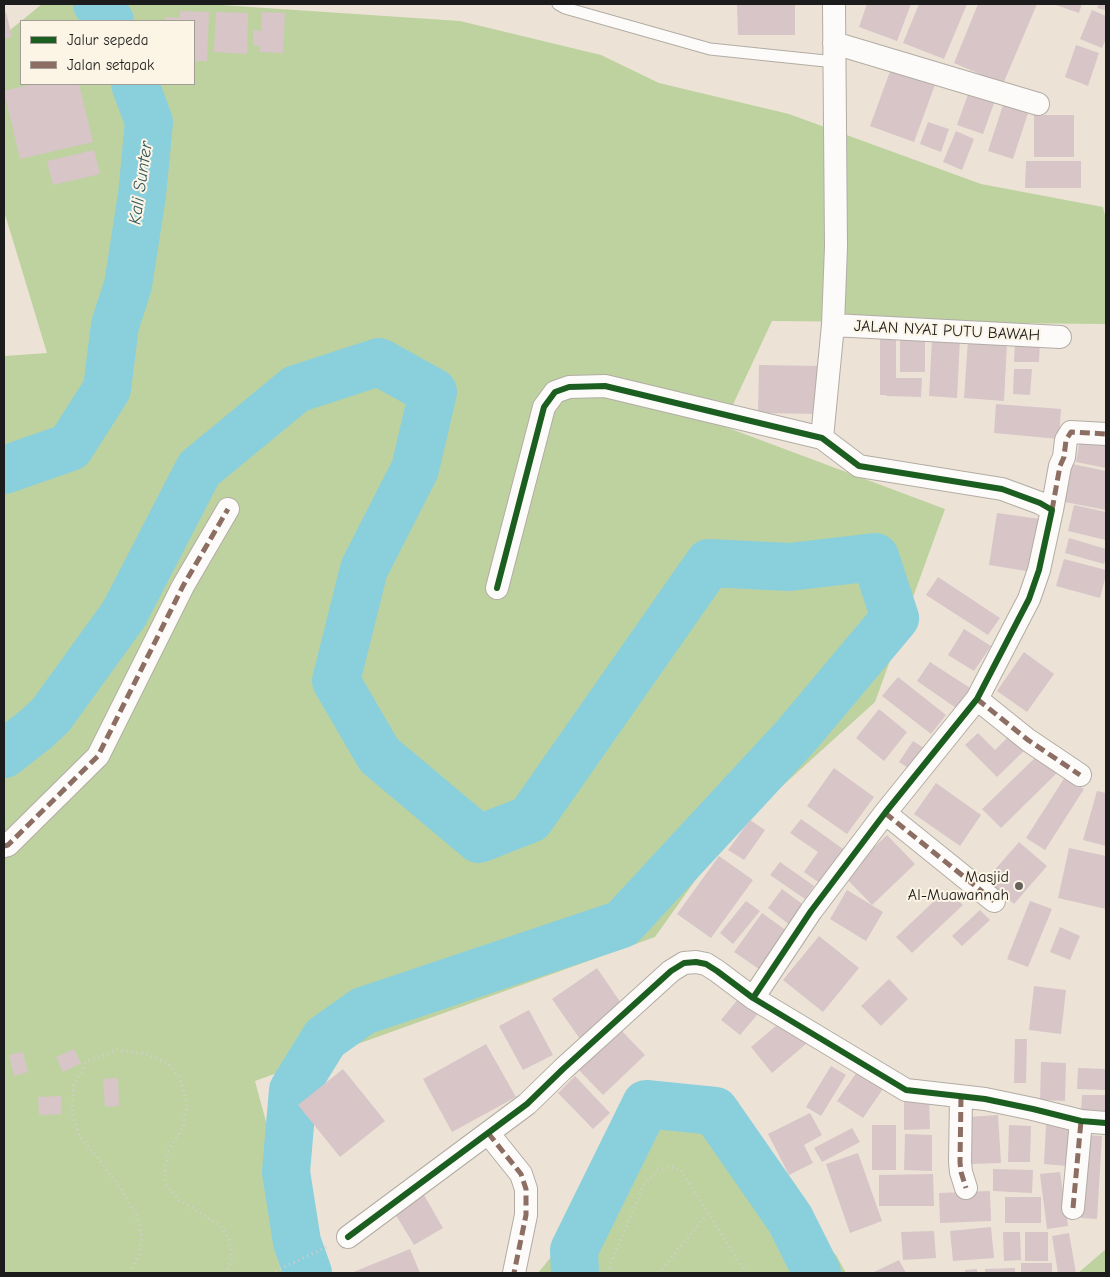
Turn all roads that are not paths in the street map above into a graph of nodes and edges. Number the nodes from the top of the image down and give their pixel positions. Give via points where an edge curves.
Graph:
1 (558, 4) edge
2 (834, 4) edge
3 (835, 52) junction
4 (1038, 104) dead end
5 (833, 325) junction
6 (1060, 337) dead end
7 (1106, 434) edge
8 (822, 438) junction
9 (228, 509) dead end
10 (1052, 510) junction
11 (497, 588) dead end
12 (977, 699) junction
13 (1080, 775) dead end
14 (885, 813) junction
15 (4, 846) edge
16 (994, 901) dead end
17 (753, 998) junction
18 (961, 1097) junction
19 (1081, 1121) junction
20 (1106, 1123) edge
21 (488, 1133) junction
22 (966, 1188) dead end
23 (1072, 1208) dead end
24 (348, 1237) dead end
25 (514, 1273) edge

1 - 3 lane via 710,49
2 - 3 street
3 - 4 street
3 - 5 street
5 - 6 street, JALAN NYAI PUTU BAWAH
5 - 8 street
7 - 10 street via 1072,432 1066,440
8 - 10 street via 859,466 1002,489
8 - 11 street via 605,386 569,387 555,392 544,407
9 - 15 street via 183,586 98,756
10 - 12 street via 1029,599
12 - 13 street via 1028,740
12 - 14 street
14 - 16 street
14 - 17 street via 811,911
17 - 18 street via 906,1090
17 - 21 street via 706,964 684,964 664,977 527,1104
18 - 19 street via 985,1099
18 - 22 street via 960,1162
19 - 20 street
19 - 23 street
21 - 24 street
21 - 25 street via 521,1174 526,1189 526,1215

